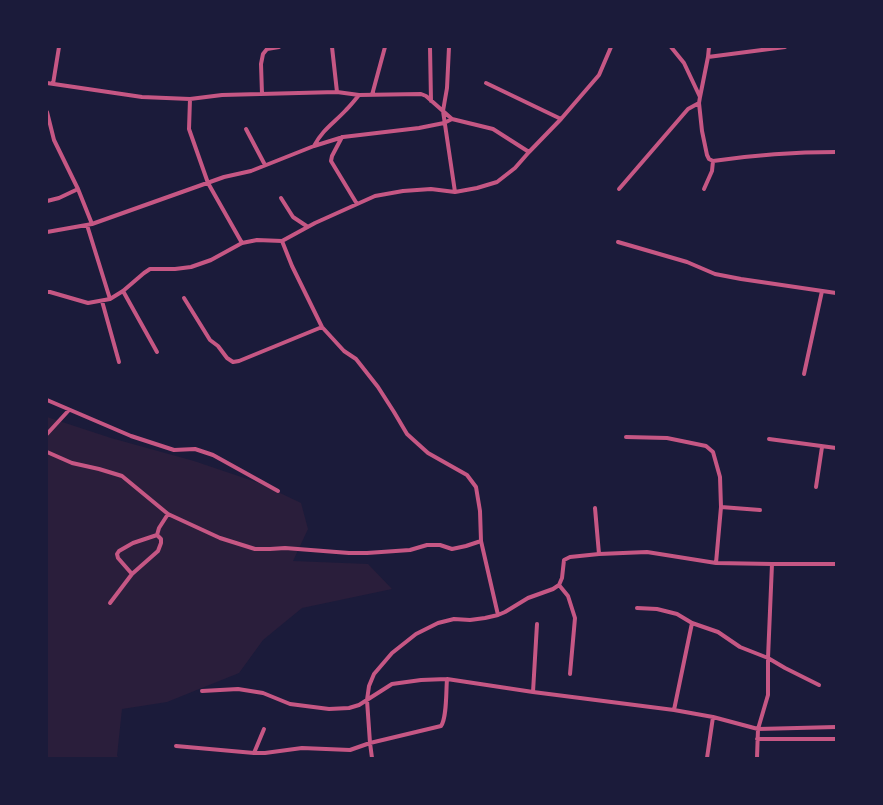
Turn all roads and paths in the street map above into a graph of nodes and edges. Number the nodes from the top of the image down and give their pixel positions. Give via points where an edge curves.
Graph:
1 (59, 47) edge
2 (279, 47) edge
3 (332, 47) edge
4 (385, 47) edge
5 (430, 47) edge
6 (449, 47) edge
7 (611, 47) edge
8 (672, 47) edge
9 (709, 47) edge
10 (786, 47) edge
11 (708, 56) junction
12 (47, 83) edge
13 (486, 83) dead end
14 (53, 84) junction
15 (338, 92) junction
16 (262, 94) junction
17 (359, 95) junction
18 (372, 95) junction
19 (700, 97) junction
20 (190, 99) junction
21 (431, 101) junction
22 (700, 103) junction
23 (443, 111) junction
24 (47, 112) edge
25 (452, 119) junction
26 (561, 119) junction
27 (444, 123) junction
28 (246, 129) dead end
29 (343, 136) junction
30 (314, 146) junction
31 (529, 152) junction
32 (836, 152) edge
33 (713, 161) junction
34 (265, 165) junction
35 (208, 183) junction
36 (78, 189) junction
37 (704, 189) dead end
38 (619, 190) dead end
39 (455, 192) junction
40 (281, 198) dead end
41 (47, 201) edge
42 (357, 204) junction
43 (89, 224) junction
44 (308, 227) junction
45 (47, 232) edge
46 (282, 241) junction
47 (618, 242) dead end
48 (242, 243) junction
49 (123, 291) junction
50 (47, 292) edge
51 (822, 292) junction
52 (836, 293) edge
53 (184, 298) dead end
54 (110, 299) junction
55 (102, 301) junction
56 (322, 327) junction
57 (157, 352) dead end
58 (119, 362) dead end
59 (804, 374) dead end
60 (47, 400) edge
61 (69, 410) junction
62 (47, 434) edge
63 (626, 437) dead end
64 (769, 439) dead end
65 (822, 447) junction
66 (836, 448) edge
67 (47, 452) edge
68 (816, 487) dead end
69 (278, 491) dead end
70 (721, 506) junction
71 (595, 508) dead end
72 (760, 510) dead end
73 (168, 514) junction
74 (157, 535) junction
75 (481, 541) junction
76 (599, 554) junction
77 (716, 563) junction
78 (772, 564) junction
79 (836, 564) edge
80 (132, 574) junction
81 (560, 585) junction
82 (110, 603) dead end
83 (637, 608) dead end
84 (498, 615) junction
85 (692, 623) junction
86 (537, 624) dead end
87 (768, 658) junction
88 (570, 674) dead end
89 (447, 679) junction
90 (819, 685) dead end
91 (202, 691) dead end
92 (533, 692) junction
93 (367, 700) junction
94 (674, 710) junction
95 (713, 717) junction
96 (836, 727) edge
97 (264, 729) dead end
98 (758, 729) junction
99 (758, 739) junction
100 (836, 739) edge
101 (370, 743) junction
102 (176, 746) dead end
103 (254, 753) junction
104 (372, 758) edge
105 (707, 758) edge
106 (757, 758) edge

1 - 14 street
2 - 16 street via 267,49 263,54
3 - 15 street
4 - 18 street
5 - 21 street
6 - 23 street
7 - 26 street via 599,75
8 - 19 street via 684,63
9 - 11 street
10 - 11 street
11 - 19 street
12 - 14 street
13 - 26 street
14 - 20 street via 142,97
15 - 16 street
15 - 17 street
16 - 20 street
17 - 18 street
17 - 30 street via 326,129
18 - 21 street via 420,94
19 - 22 street
20 - 35 street via 189,129
21 - 23 street
22 - 33 street via 707,155
22 - 38 street via 688,109
23 - 25 street
23 - 27 street
24 - 36 street via 54,140
25 - 27 street
25 - 31 street via 494,130
26 - 31 street
27 - 29 street
27 - 39 street
28 - 34 street
29 - 30 street
29 - 42 street via 331,161
30 - 34 street
31 - 39 street via 515,168 497,182
32 - 33 street via 748,156
33 - 37 street via 712,171
34 - 35 street
35 - 43 street
35 - 48 street
36 - 41 street
36 - 43 street
39 - 42 street via 431,188 403,191 375,196
40 - 44 street via 294,217
42 - 44 street
43 - 45 street
43 - 54 street
44 - 46 street
46 - 48 street via 257,240
46 - 56 street
47 - 51 street via 687,262 715,274
48 - 49 street via 211,260 191,267 150,269
49 - 54 street
49 - 57 street
50 - 55 street via 88,303
51 - 52 street
51 - 59 street
53 - 56 street via 210,340 233,362
54 - 55 street
55 - 58 street
56 - 75 street via 344,351 356,359 378,387 407,434 428,453 467,476 476,488
60 - 61 street
61 - 62 street
61 - 69 street via 131,436 174,450 195,449 213,455
63 - 70 street via 667,438 706,446 712,452 720,477
64 - 65 street
65 - 66 street
65 - 68 street
67 - 73 street via 72,463 122,476
70 - 72 street
70 - 77 street
71 - 76 street
73 - 74 street
73 - 75 street via 220,538 255,549 285,548 367,553 410,550 427,545 452,549
74 - 80 street via 161,539 158,551
74 - 80 street via 133,544 117,554
75 - 84 street
76 - 77 street via 647,552
76 - 81 street via 566,558
77 - 78 street
78 - 79 street
78 - 87 street
80 - 82 street
81 - 84 street via 528,598
81 - 88 street via 568,596 575,618
83 - 85 street via 678,614
84 - 93 street via 470,620 454,619 438,623 416,634 392,653 374,674
85 - 87 street via 718,632 740,647
85 - 94 street
86 - 92 street
87 - 90 street
87 - 98 street via 768,695
89 - 92 street
89 - 93 street via 392,684
89 - 101 street via 441,726
91 - 93 street via 238,689 263,693 290,704 329,709 349,708
92 - 94 street
93 - 101 street
94 - 95 street
95 - 98 street
95 - 105 street
96 - 98 street
97 - 103 street
98 - 99 street
99 - 100 street
99 - 106 street
101 - 103 street via 350,750 302,748
101 - 104 street
102 - 103 street

